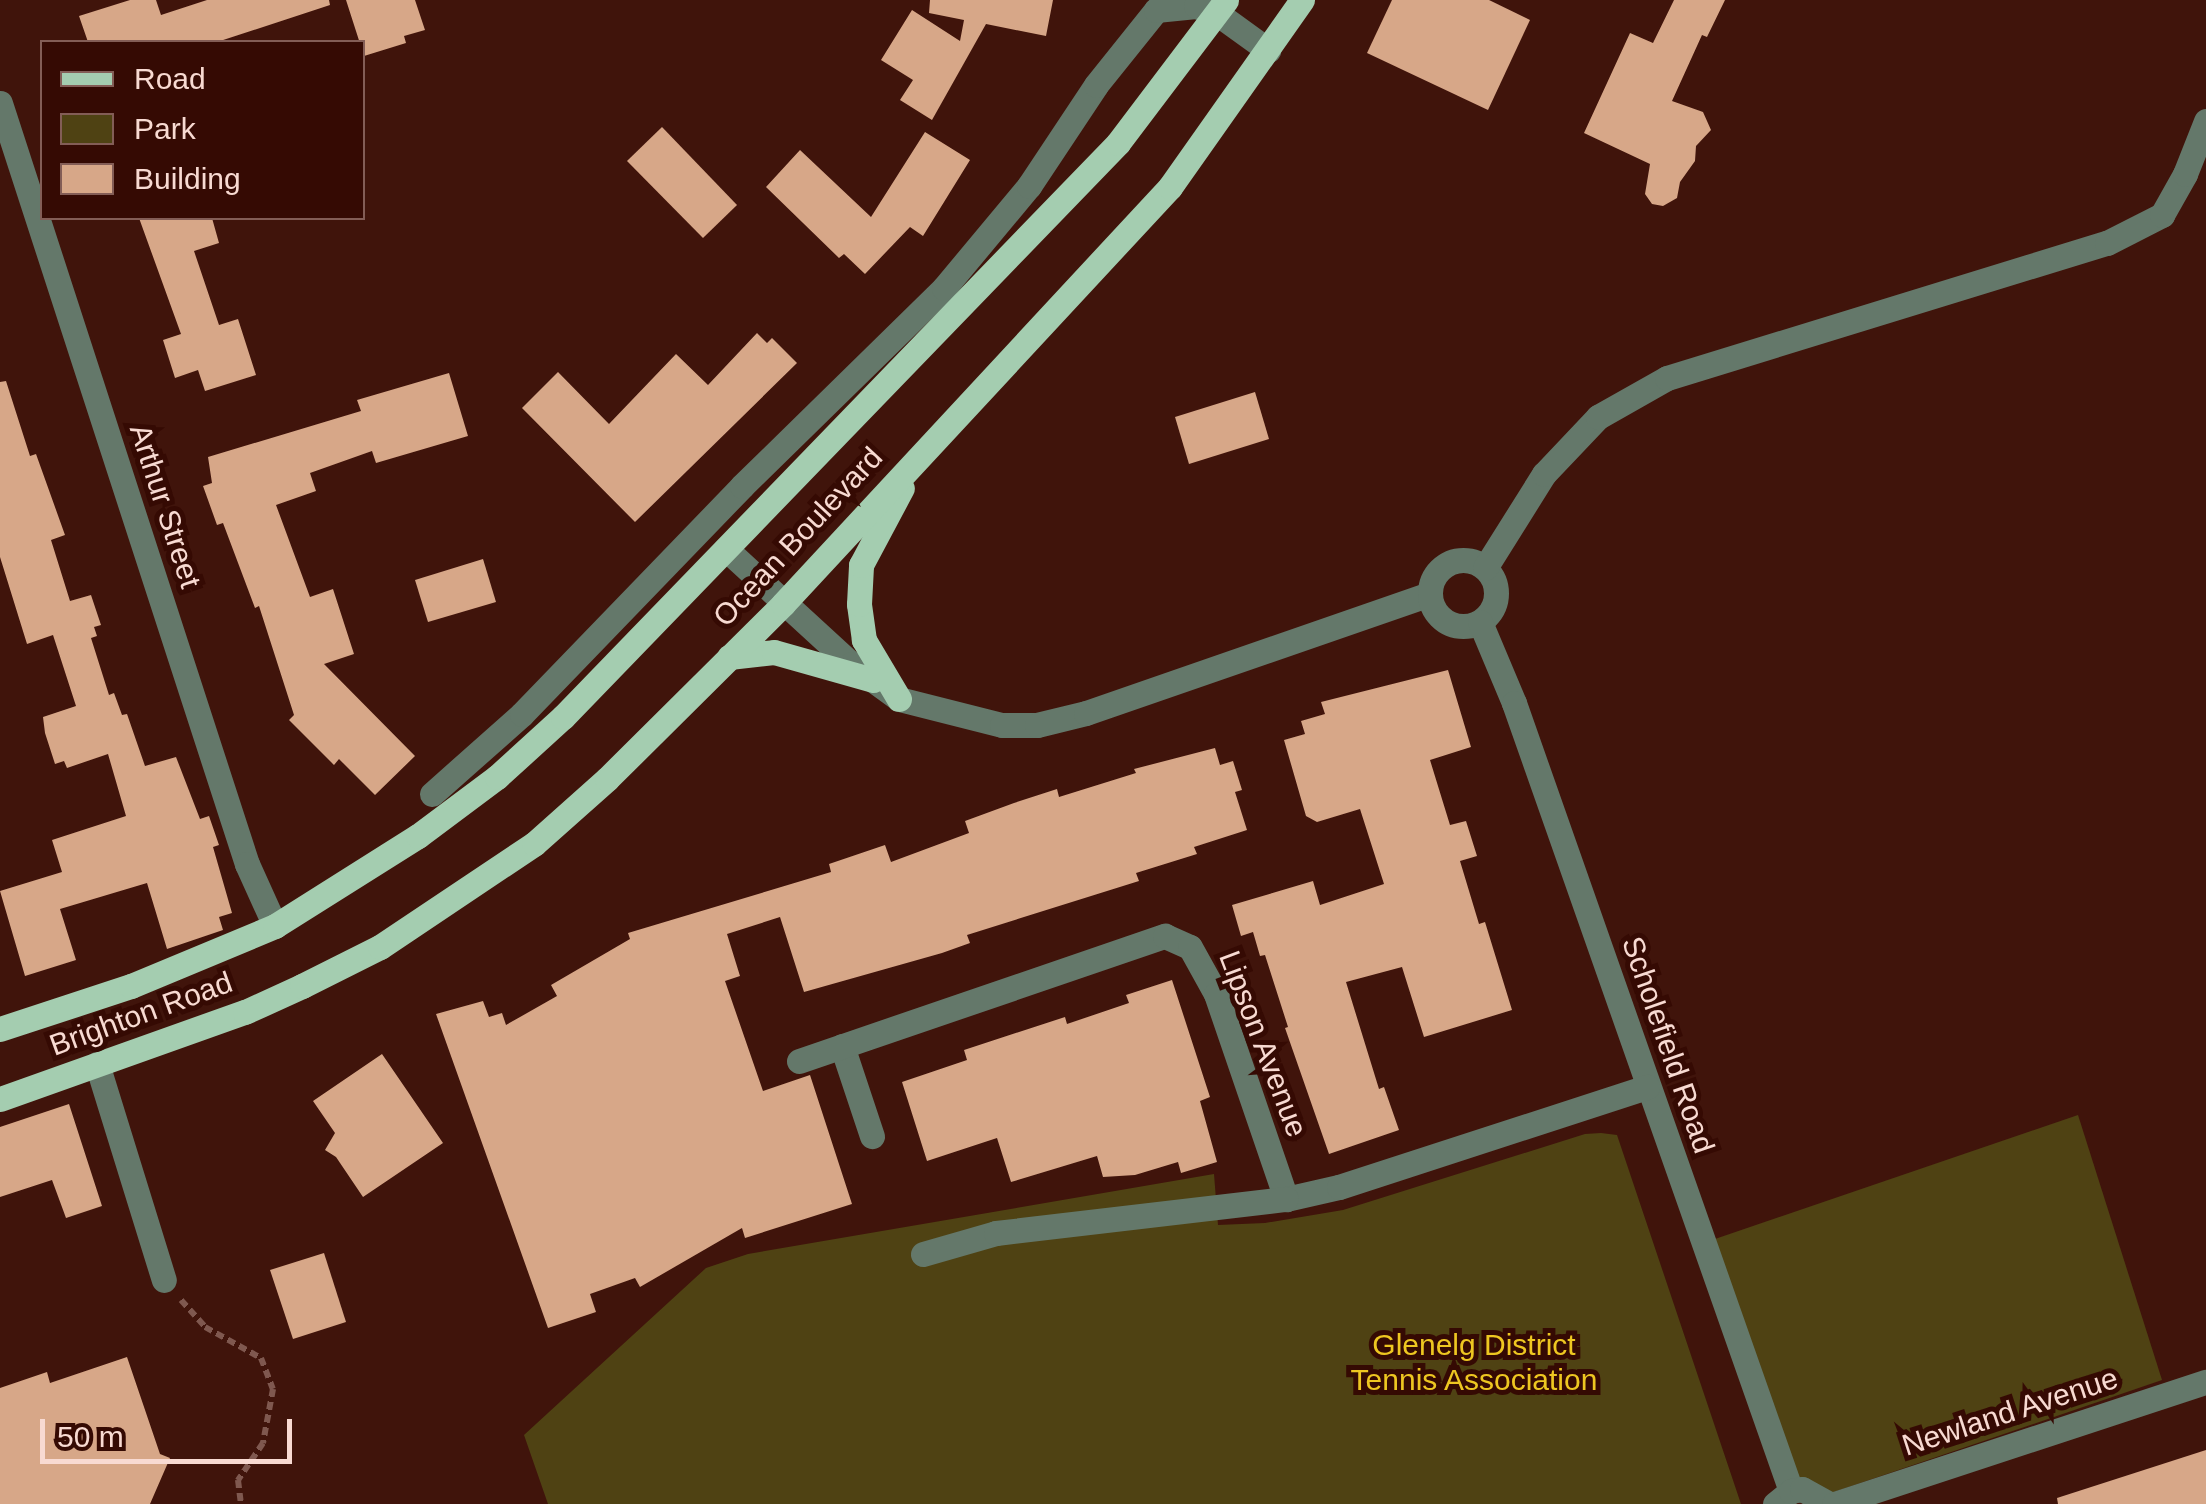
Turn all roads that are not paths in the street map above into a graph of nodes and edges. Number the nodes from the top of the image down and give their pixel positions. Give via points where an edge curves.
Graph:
1 (1302, 0) edge
2 (1222, 7) edge
3 (1268, 50) junction
4 (0, 103) edge
5 (2206, 121) edge
6 (919, 457) junction
7 (726, 549) junction
8 (1484, 568) junction
9 (1430, 594) junction
10 (783, 604) junction
11 (1480, 622) junction
12 (729, 658) junction
13 (872, 680) junction
14 (899, 700) junction
15 (432, 794) dead end
16 (274, 926) junction
17 (302, 986) joint
18 (0, 1030) edge
19 (842, 1046) junction
20 (799, 1061) dead end
21 (96, 1064) junction
22 (1648, 1087) junction
23 (0, 1099) edge
24 (872, 1136) dead end
25 (1286, 1199) junction
26 (923, 1254) dead end
27 (164, 1280) road end
28 (2206, 1382) edge
29 (1783, 1498) edge
30 (1832, 1504) edge

1 - 3 main road, Ocean Boulevard
2 - 3 street
2 - 7 main road, Ocean Boulevard via 1118,142
2 - 15 street via 1173,5 1142,23 1028,186 944,288 522,714
3 - 6 main road, Ocean Boulevard via 1170,187
4 - 16 street, Arthur Street via 247,864
5 - 8 street via 2162,214 2107,243 1667,378 1598,416 1544,474
6 - 10 main road, Ocean Boulevard
6 - 14 main road via 861,566 864,640
7 - 10 street
7 - 16 main road, Ocean Boulevard via 496,777 418,836
8 - 9 street via 1452,562 1432,580
8 - 11 street via 1495,602
9 - 11 street via 1441,618 1466,626
9 - 14 street via 1037,725 1002,726
10 - 12 main road, Ocean Boulevard
10 - 13 street
11 - 22 street, Scholefield Road
12 - 13 main road via 774,652
12 - 17 main road, Ocean Boulevard via 534,844 380,947
13 - 14 street
16 - 18 main road, Brighton Road via 131,986
17 - 21 main road, Brighton Road
19 - 20 street, Lipson Avenue
19 - 24 street
19 - 25 street, Lipson Avenue via 1165,936 1190,947 1216,994
21 - 23 main road, Brighton Road
21 - 27 street
22 - 25 street
22 - 29 street, Scholefield Road
25 - 26 street via 996,1232
28 - 30 street, Newland Avenue
29 - 30 street via 1814,1491

